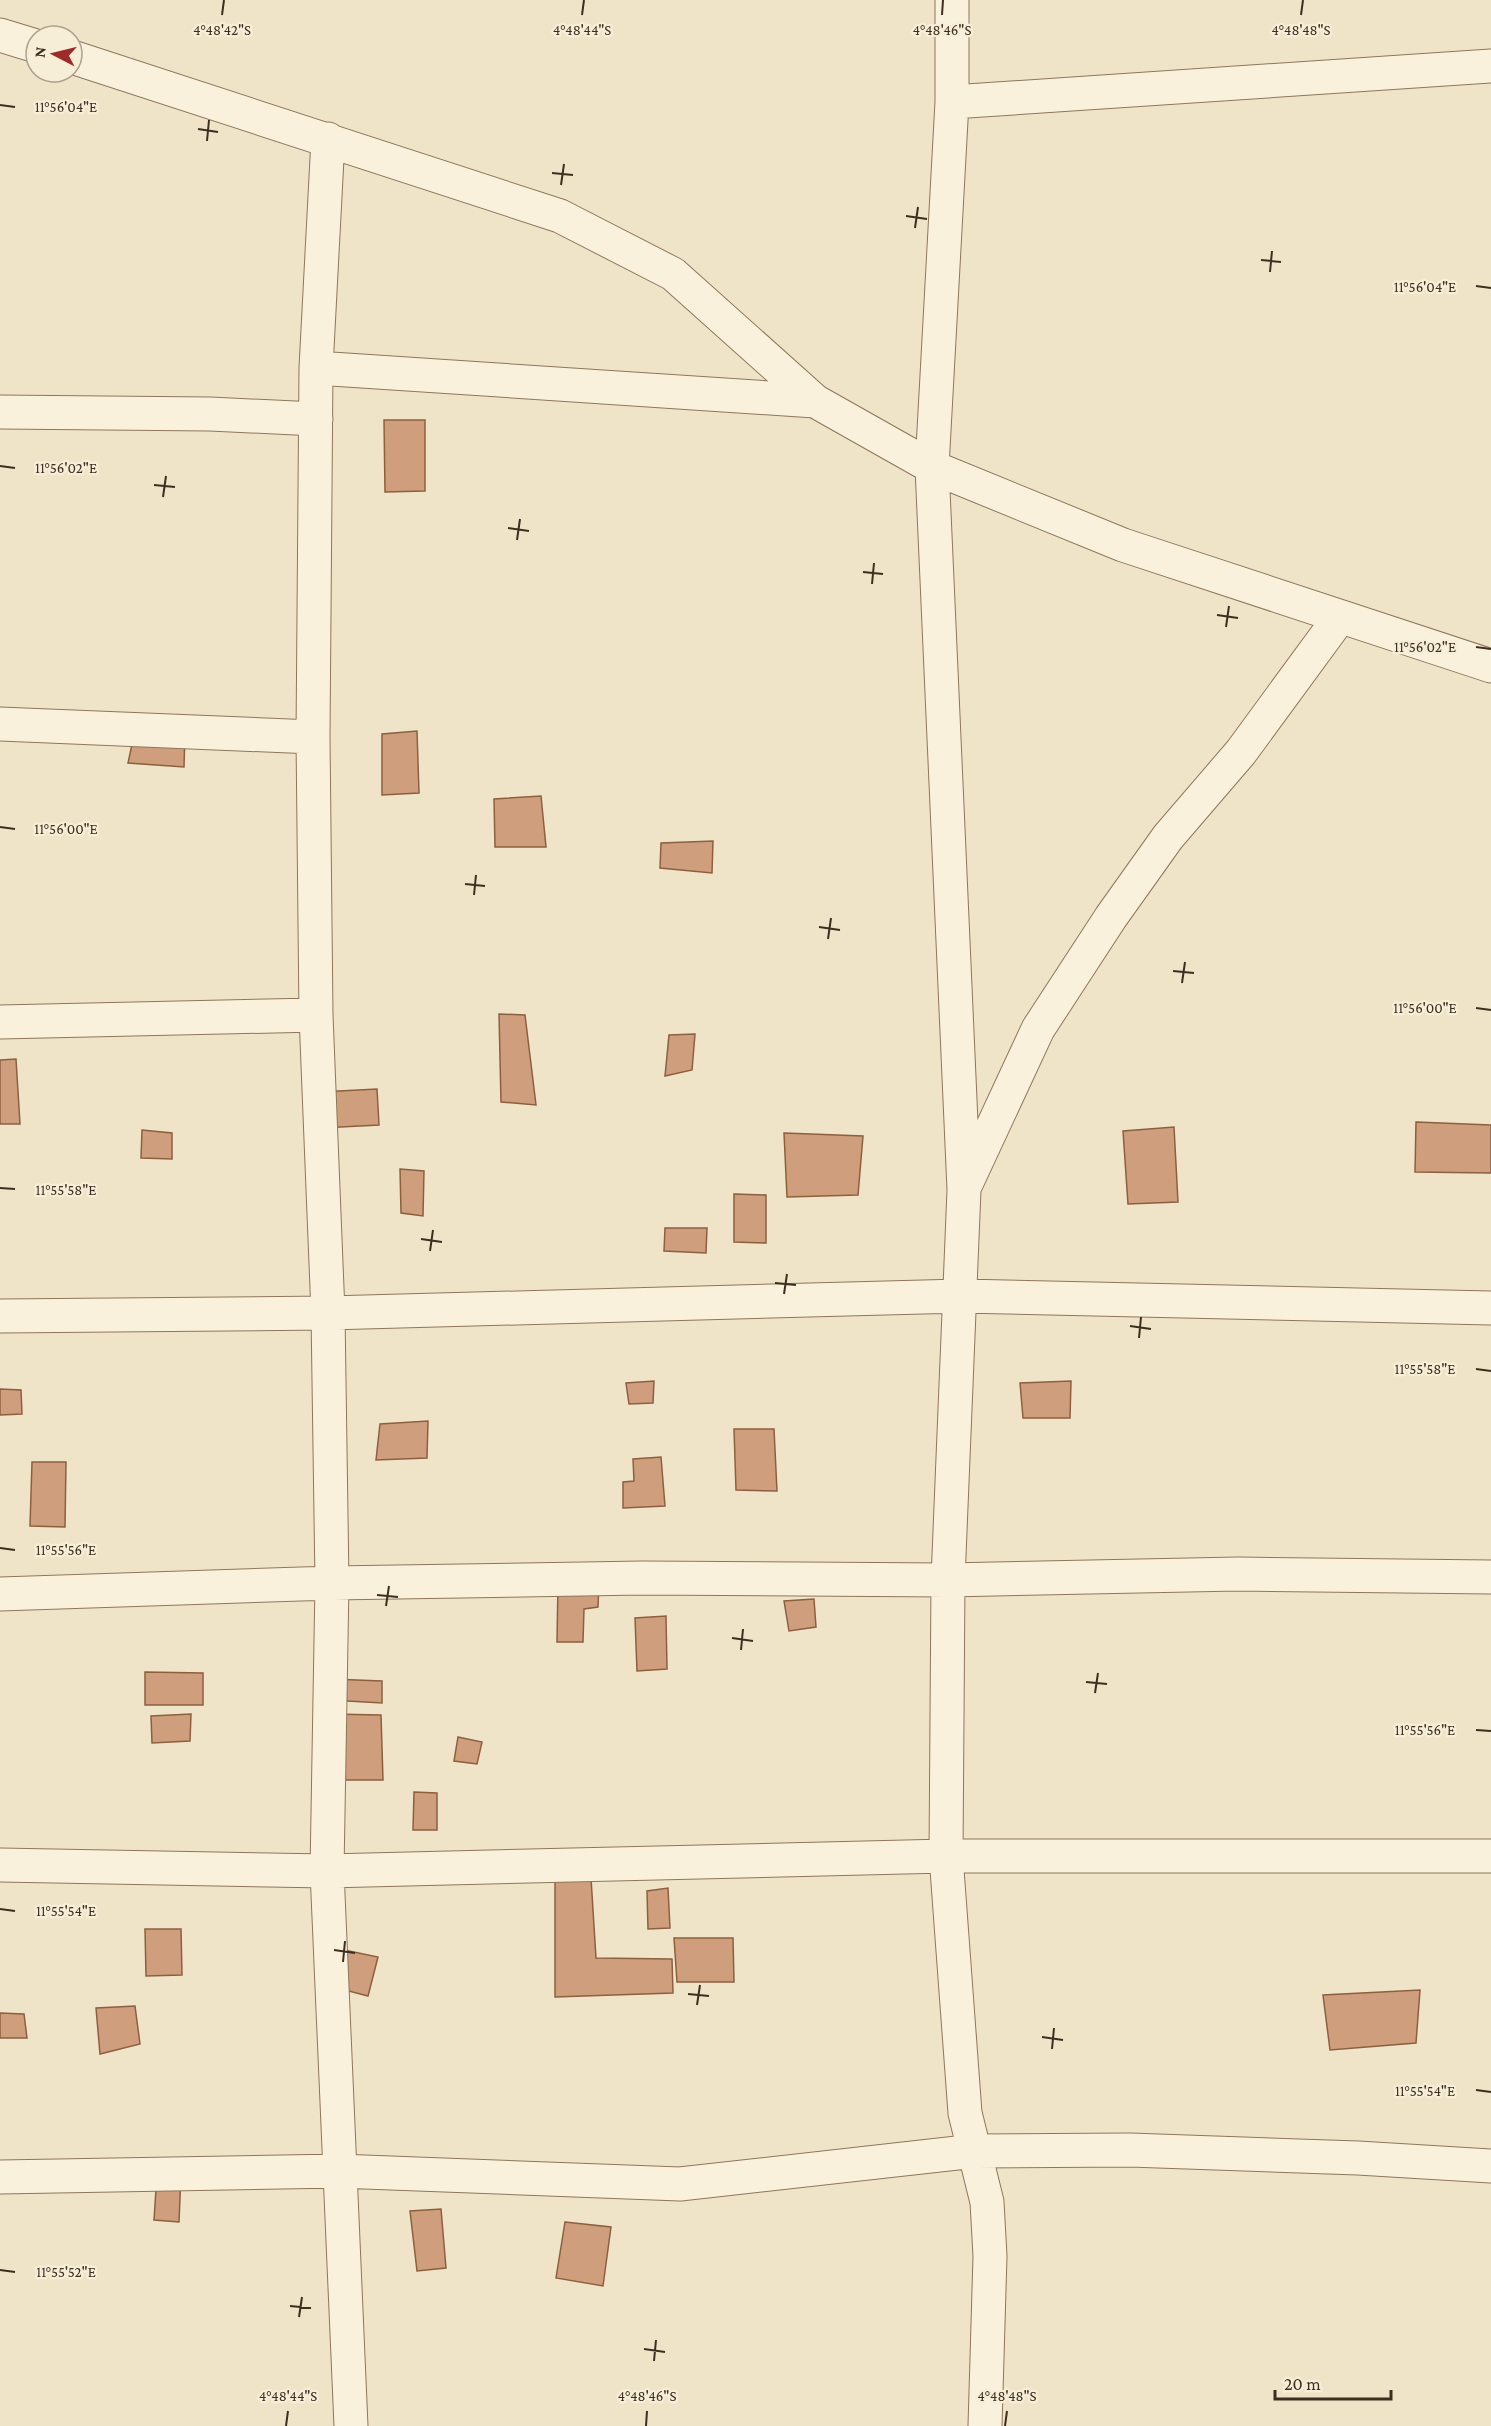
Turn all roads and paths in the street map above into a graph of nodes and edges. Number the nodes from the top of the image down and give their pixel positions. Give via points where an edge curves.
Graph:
1 (952, 0) edge
2 (0, 35) edge
3 (24, 42) edge
4 (84, 61) edge
5 (1491, 66) edge
6 (952, 102) junction
7 (328, 139) junction
8 (316, 368) junction
9 (815, 401) junction
10 (0, 412) edge
11 (316, 419) junction
12 (932, 467) junction
13 (1340, 617) junction
14 (1491, 666) edge
15 (0, 724) edge
16 (313, 737) junction
17 (316, 1015) junction
18 (0, 1022) edge
19 (964, 1190) junction
20 (961, 1296) junction
21 (1491, 1308) edge
22 (328, 1314) junction
23 (0, 1316) edge
24 (1491, 1577) edge
25 (948, 1580) junction
26 (332, 1584) junction
27 (0, 1594) edge
28 (946, 1856) junction
29 (1491, 1856) edge
30 (0, 1865) edge
31 (327, 1871) junction
32 (975, 2151) junction
33 (1491, 2166) edge
34 (338, 2171) junction
35 (0, 2177) edge
36 (351, 2426) edge
37 (985, 2426) edge

1 - 6 street
2 - 3 street
4 - 7 street
5 - 6 street
6 - 12 street
7 - 8 street
7 - 9 street via 560,216 673,274
8 - 9 street
8 - 11 street
9 - 12 street
10 - 11 street
11 - 16 street
12 - 13 street via 1123,545
12 - 19 street
13 - 14 street
13 - 19 street via 1241,752 1168,837 1038,1029
15 - 16 street
16 - 17 street
17 - 18 street
17 - 22 street
19 - 20 street
20 - 21 street
20 - 22 street
20 - 25 street
22 - 23 street
22 - 26 street
24 - 25 street via 1239,1574
25 - 26 street via 642,1578
25 - 28 street
26 - 27 street
26 - 31 street
28 - 29 street
28 - 31 street
28 - 32 street via 965,2113
30 - 31 street
31 - 34 street
32 - 33 street via 1142,2151
32 - 34 street via 680,2184
32 - 37 street via 987,2202 990,2256
34 - 35 street
34 - 36 street

